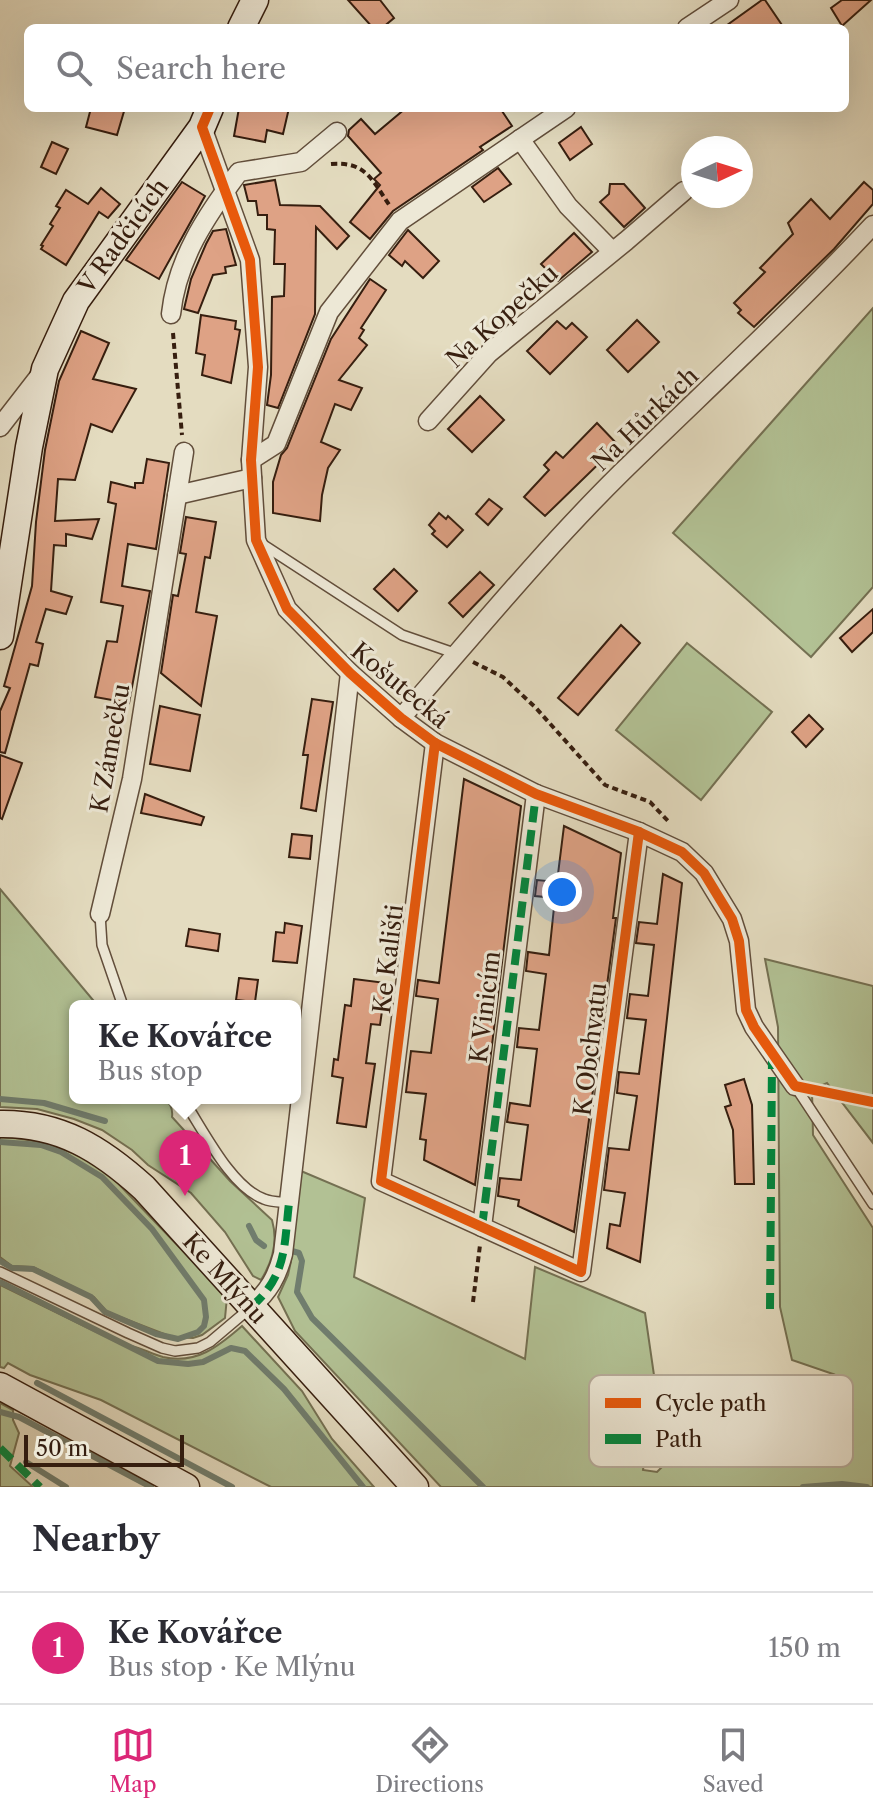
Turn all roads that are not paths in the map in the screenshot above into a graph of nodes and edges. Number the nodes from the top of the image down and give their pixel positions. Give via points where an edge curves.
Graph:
1 (255, 0) edge
2 (729, 0) edge
3 (243, 24) edge
4 (693, 24) edge
5 (560, 112) edge
6 (206, 117) edge
7 (337, 132) dead end
8 (520, 139) junction
9 (226, 189) junction
10 (681, 194) edge
11 (873, 225) edge
12 (612, 251) junction
13 (171, 314) road end
14 (45, 369) junction
15 (428, 421) dead end
16 (0, 427) edge
17 (184, 452) road end
18 (251, 469) junction
19 (177, 495) junction
20 (256, 540) junction
21 (0, 636) edge
22 (457, 654) junction
23 (350, 673) junction
24 (401, 718) junction
25 (435, 743) junction
26 (536, 794) junction
27 (639, 832) junction
28 (100, 914) joint
29 (121, 1000) edge
30 (795, 1086) junction
31 (301, 1099) edge
32 (873, 1102) edge
33 (186, 1104) edge
34 (300, 1104) edge
35 (0, 1124) edge
36 (289, 1203) junction
37 (873, 1204) edge
38 (482, 1227) junction
39 (0, 1272) edge
40 (251, 1307) junction
41 (0, 1386) edge
42 (186, 1487) edge
43 (415, 1487) edge

1 - 3 street
2 - 4 street
5 - 8 street
6 - 9 street, Košutecká
6 - 14 street, V Radčicích via 76,301
7 - 9 street via 301,162 239,172
8 - 12 street via 568,206
8 - 18 street via 400,221 329,312 276,444
9 - 13 street via 196,232 174,285
9 - 18 street, Košutecká via 250,260 258,367
10 - 12 street, Na Kopečku
11 - 22 street, Na Hůrkách via 619,475
12 - 15 street, Na Kopečku via 489,353
14 - 16 street, V Radčicích
14 - 21 street, V Radčicích
17 - 19 street, K Zámečku
18 - 19 street
18 - 20 street, Košutecká
19 - 28 street, K Zámečku via 132,779
20 - 22 lane via 402,635
20 - 23 street, Košutecká via 287,609
22 - 24 street, Na Hůrkách
23 - 24 street, Košutecká
23 - 31 street
24 - 25 street, Košutecká
25 - 26 street, Košutecká
25 - 38 street, Ke Kališti via 381,1181
26 - 27 street, Košutecká
26 - 38 street, K Vinicím
27 - 30 street, Košutecká via 682,852 721,897 739,941 746,1010
27 - 38 street, K Obchvatu via 581,1272
28 - 29 lane, K Zámečku via 102,945
30 - 32 lane
30 - 37 lane
33 - 36 lane via 245,1188 264,1199
34 - 36 street
35 - 40 street, Ke Mlýnu via 22,1124 75,1138 116,1162
36 - 40 street via 277,1278
39 - 40 lane via 175,1351 210,1342
40 - 43 street, Ke Mlýnu
41 - 42 street

